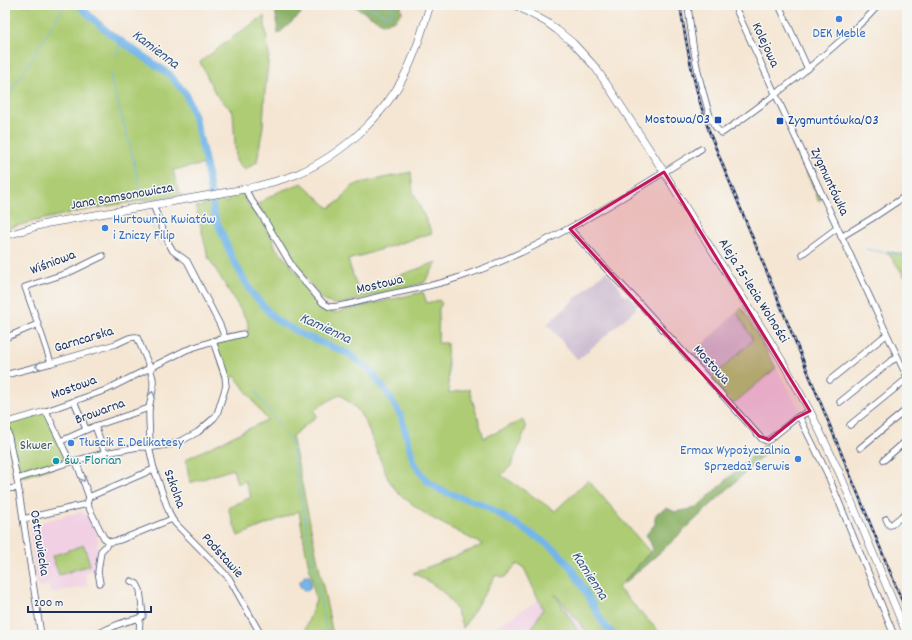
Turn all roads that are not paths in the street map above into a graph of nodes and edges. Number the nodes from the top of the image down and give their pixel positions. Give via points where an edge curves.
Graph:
1 (430, 5) edge
2 (515, 5) edge
3 (688, 5) edge
4 (734, 5) edge
5 (779, 5) edge
6 (878, 5) edge
7 (808, 69) junction
8 (775, 94) junction
9 (700, 149) dead end
10 (664, 172) junction
11 (245, 189) junction
12 (907, 195) edge
13 (153, 205) junction
14 (837, 228) junction
15 (570, 229) junction
16 (5, 236) edge
17 (841, 237) junction
18 (802, 254) dead end
19 (103, 256) dead end
20 (38, 324) junction
21 (243, 334) dead end
22 (886, 335) junction
23 (5, 338) edge
24 (224, 338) junction
25 (213, 341) junction
26 (897, 358) junction
27 (51, 363) junction
28 (150, 368) junction
29 (5, 375) edge
30 (907, 378) edge
31 (830, 380) dead end
32 (74, 401) junction
33 (840, 402) dead end
34 (149, 408) junction
35 (907, 409) edge
36 (46, 411) junction
37 (810, 411) junction
38 (799, 416) junction
39 (5, 423) edge
40 (850, 425) dead end
41 (5, 426) edge
42 (95, 426) junction
43 (86, 429) junction
44 (907, 440) edge
45 (61, 441) junction
46 (150, 447) junction
47 (860, 448) dead end
48 (105, 453) junction
49 (884, 460) dead end
50 (73, 461) junction
51 (154, 469) junction
52 (17, 479) junction
53 (18, 488) junction
54 (5, 489) edge
55 (89, 497) junction
56 (87, 504) junction
57 (907, 512) edge
58 (23, 519) junction
59 (172, 519) junction
60 (886, 519) dead end
61 (108, 541) junction
62 (131, 581) dead end
63 (100, 583) dead end
64 (140, 618) junction
65 (41, 635) edge
66 (96, 635) edge
67 (139, 635) edge
68 (261, 635) edge
69 (894, 635) edge
70 (907, 635) edge

1 - 11 main road, Jana Samsonowicza via 420,38 399,86 364,129 314,166 294,175
2 - 10 main road, Aleja 25-lecia Wolności via 557,30 595,67
3 - 8 street via 701,84 710,116 719,132 722,133
4 - 8 street, Kolejowa
5 - 7 street
6 - 7 street
7 - 8 street
8 - 14 street, Zygmuntówka
9 - 10 street, Mostowa
10 - 15 street, Mostowa
10 - 37 main road, Aleja 25-lecia Wolności via 777,353
11 - 13 main road, Jana Samsonowicza
11 - 15 street, Mostowa via 295,271 323,303 332,307 455,279 495,264
12 - 17 street, Zygmuntówka
13 - 16 main road, Jana Samsonowicza via 48,223
13 - 24 street via 169,244 173,251 187,261 220,324
14 - 17 street, Zygmuntówka
14 - 18 street
15 - 38 street, Mostowa via 762,439 769,440
17 - 22 street, Zygmuntówka
19 - 20 street, Wiśniowa via 70,272 26,287
20 - 23 street
20 - 27 street, Wiśniowa
21 - 24 street, Mostowa
22 - 26 street, Zygmuntówka
22 - 31 street
24 - 25 street, Mostowa
25 - 28 street, Mostowa via 186,350
25 - 46 street via 226,380 217,414 195,434 183,440
26 - 30 street, Zygmuntówka
26 - 33 street
27 - 28 street, Garncarska via 134,337 139,340
27 -> 29 street, Garncarska
28 - 32 street, Mostowa via 106,390
34 -> 28 street via 153,389
30 - 40 street
32 - 36 street, Mostowa
32 - 43 street
34 - 42 street, Browarna
34 - 46 street
35 - 47 street
36 - 39 street, Mostowa
36 - 45 street
37 - 38 street, Mostowa
37 - 70 main road, Aleja 25-lecia Wolności via 840,474
38 - 69 street via 827,473
41 - 52 street, Ostrowiecka
42 - 43 street, Browarna
42 - 48 street
43 - 45 street, Browarna
44 - 49 street
45 - 50 street
46 - 48 street
46 - 51 street, Szkolna
48 - 50 street
50 - 52 street
50 -> 55 street
51 - 55 street
51 - 59 street, Szkolna
52 - 53 street, Ostrowiecka
53 - 54 street
53 - 58 street, Ostrowiecka
55 - 56 street
56 - 58 street
56 - 61 street via 102,535
57 - 60 street via 891,525
58 - 65 street, Ostrowiecka
59 - 61 street, Szkolna via 120,540
59 - 68 street, Podstawie via 229,578
61 - 63 street via 101,550 98,572
62 - 64 street via 137,584 140,590 143,616
64 - 66 street
64 - 67 street

